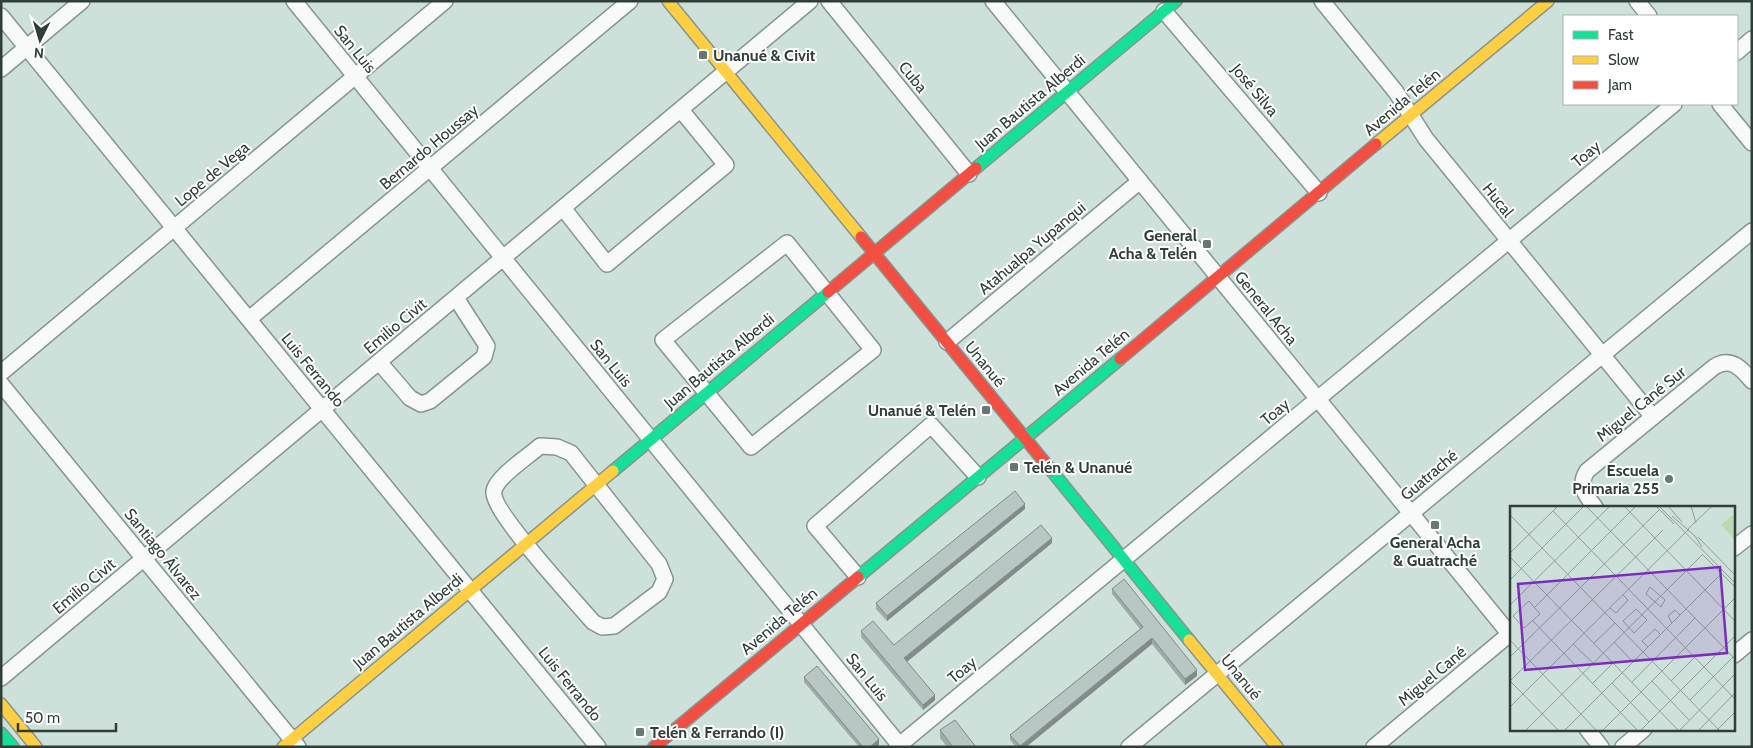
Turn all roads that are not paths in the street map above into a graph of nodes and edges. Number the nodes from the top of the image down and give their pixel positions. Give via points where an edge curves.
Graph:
1 (82, 1) edge
2 (294, 1) edge
3 (445, 1) edge
4 (630, 1) edge
5 (668, 1) edge
6 (810, 1) edge
7 (829, 1) edge
8 (993, 1) edge
9 (1322, 1) edge
10 (1548, 1) edge
11 (1637, 1) edge
12 (1170, 6) edge
13 (1648, 15) edge
14 (1, 16) edge
15 (1752, 39) edge
16 (27, 47) junction
17 (1738, 51) edge
18 (1, 69) edge
19 (726, 72) junction
20 (355, 76) junction
21 (1067, 92) junction
22 (1673, 105) edge
23 (1721, 105) edge
24 (681, 110) junction
25 (1411, 116) junction
26 (1752, 143) edge
27 (430, 168) junction
28 (969, 174) junction
29 (1140, 181) junction
30 (1318, 193) junction
31 (563, 208) junction
32 (174, 228) junction
33 (1752, 231) edge
34 (1509, 240) junction
35 (874, 253) junction
36 (503, 258) junction
37 (1218, 277) junction
38 (826, 293) junction
39 (456, 298) junction
40 (249, 319) junction
41 (947, 342) junction
42 (1601, 354) junction
43 (379, 362) junction
44 (1, 373) edge
45 (1752, 381) edge
46 (1, 384) edge
47 (706, 393) junction
48 (1318, 399) junction
49 (323, 409) junction
50 (1653, 417) junction
51 (1025, 438) junction
52 (651, 440) junction
53 (978, 477) junction
54 (596, 486) junction
55 (1593, 506) edge
56 (1411, 513) junction
57 (1751, 537) edge
58 (526, 544) junction
59 (1736, 547) edge
60 (144, 559) junction
61 (1124, 559) junction
62 (858, 576) junction
63 (470, 590) junction
64 (801, 624) junction
65 (1510, 633) edge
66 (1510, 635) edge
67 (1752, 640) edge
68 (1736, 652) edge
69 (1217, 673) junction
70 (1, 678) edge
71 (1, 704) edge
72 (1588, 730) edge
73 (1643, 730) edge
74 (1, 733) edge
75 (291, 744) edge
76 (899, 746) edge
77 (13, 747) edge
78 (36, 747) edge
79 (598, 747) edge
80 (654, 747) edge
81 (1129, 747) edge
82 (1277, 747) edge
83 (1374, 747) edge
84 (1601, 747) edge
85 (1623, 747) edge

1 - 16 street
2 - 20 street, San Luis
3 - 20 street, Lope de Vega
4 - 27 street, Bernardo Houssay
5 - 19 street, Unanué
6 - 19 street, Emilio Civit
7 - 28 street, Cuba
8 - 21 street, General Acha
9 - 25 street, Hucal via 1396,92
10 - 25 street, Avenida Telén
11 - 13 street
12 - 21 street, Juan Bautista Alberdi
12 - 30 street, José Silva
14 - 16 street, Luis Ferrando
15 - 17 street
16 - 18 street
16 - 32 street, Luis Ferrando
19 - 24 street, Emilio Civit
19 - 35 street, Unanué
20 - 27 street, San Luis
20 - 32 street, Lope de Vega
21 - 28 street, Juan Bautista Alberdi
21 - 29 street, General Acha
22 - 34 street, Toay
23 - 26 street
24 - 31 street, Emilio Civit
24 - 31 street via 726,165 652,227 607,264
25 - 30 street, Avenida Telén
25 - 34 street, Hucal
27 - 36 street, San Luis
27 - 40 street, Bernardo Houssay
28 - 35 street, Juan Bautista Alberdi
29 - 37 street, General Acha
29 - 41 street, Atahualpa Yupanqui
30 - 37 street, Avenida Telén
31 - 36 street, Emilio Civit
32 - 40 street, Luis Ferrando
32 - 44 street, Lope de Vega
33 - 42 street, Guatraché
34 - 42 street, Hucal
34 - 48 street, Toay
35 - 38 street, Juan Bautista Alberdi
35 - 41 street, Unanué
36 - 39 street, Emilio Civit
36 - 52 street, San Luis
37 - 48 street, General Acha
37 - 51 street, Avenida Telén
38 - 47 street, Juan Bautista Alberdi
38 - 47 street via 786,243 663,340
38 - 47 street via 873,350 751,447
39 - 43 street, Emilio Civit
39 - 43 street via 487,346 484,357 430,401 421,404 410,398
40 - 49 street, Luis Ferrando
41 - 51 street, Unanué
42 - 50 street, Hucal
42 - 56 street, Guatraché
43 - 49 street, Emilio Civit
45 - 50 street, Miguel Cané Sur via 1739,367 1728,362 1714,367
46 - 60 street, Santiago Álvarez
47 - 52 street, Juan Bautista Alberdi
48 - 56 street, General Acha
48 - 61 street, Toay
49 - 60 street, Emilio Civit
49 - 63 street, Luis Ferrando
50 - 55 street, Miguel Cané Sur via 1590,468 1582,482
51 - 53 street, Avenida Telén
51 - 61 street, Unanué
52 - 54 street, Juan Bautista Alberdi
52 - 64 street, San Luis
53 - 62 street, Avenida Telén
53 - 62 street via 931,425 815,526
54 - 58 street, Juan Bautista Alberdi
54 - 58 street via 571,454 557,447 540,446 498,481 494,492 496,501
54 - 58 street via 659,564 665,579 658,592 614,626 602,627 593,622
56 - 65 street, General Acha
56 - 69 street, Guatraché
57 - 59 street
58 - 63 street, Juan Bautista Alberdi
60 - 70 street, Emilio Civit
60 - 75 street, Santiago Álvarez
61 - 69 street, Unanué
61 - 76 street, Toay
62 - 64 street, Avenida Telén
63 - 75 street, Juan Bautista Alberdi
63 - 79 street, Luis Ferrando
64 - 76 street, San Luis
64 - 80 street, Avenida Telén
66 - 83 street, Miguel Cané
67 - 68 street
69 - 81 street, Guatraché
69 - 82 street, Unanué
71 - 78 street
72 - 84 street
73 - 85 street
74 - 77 street

